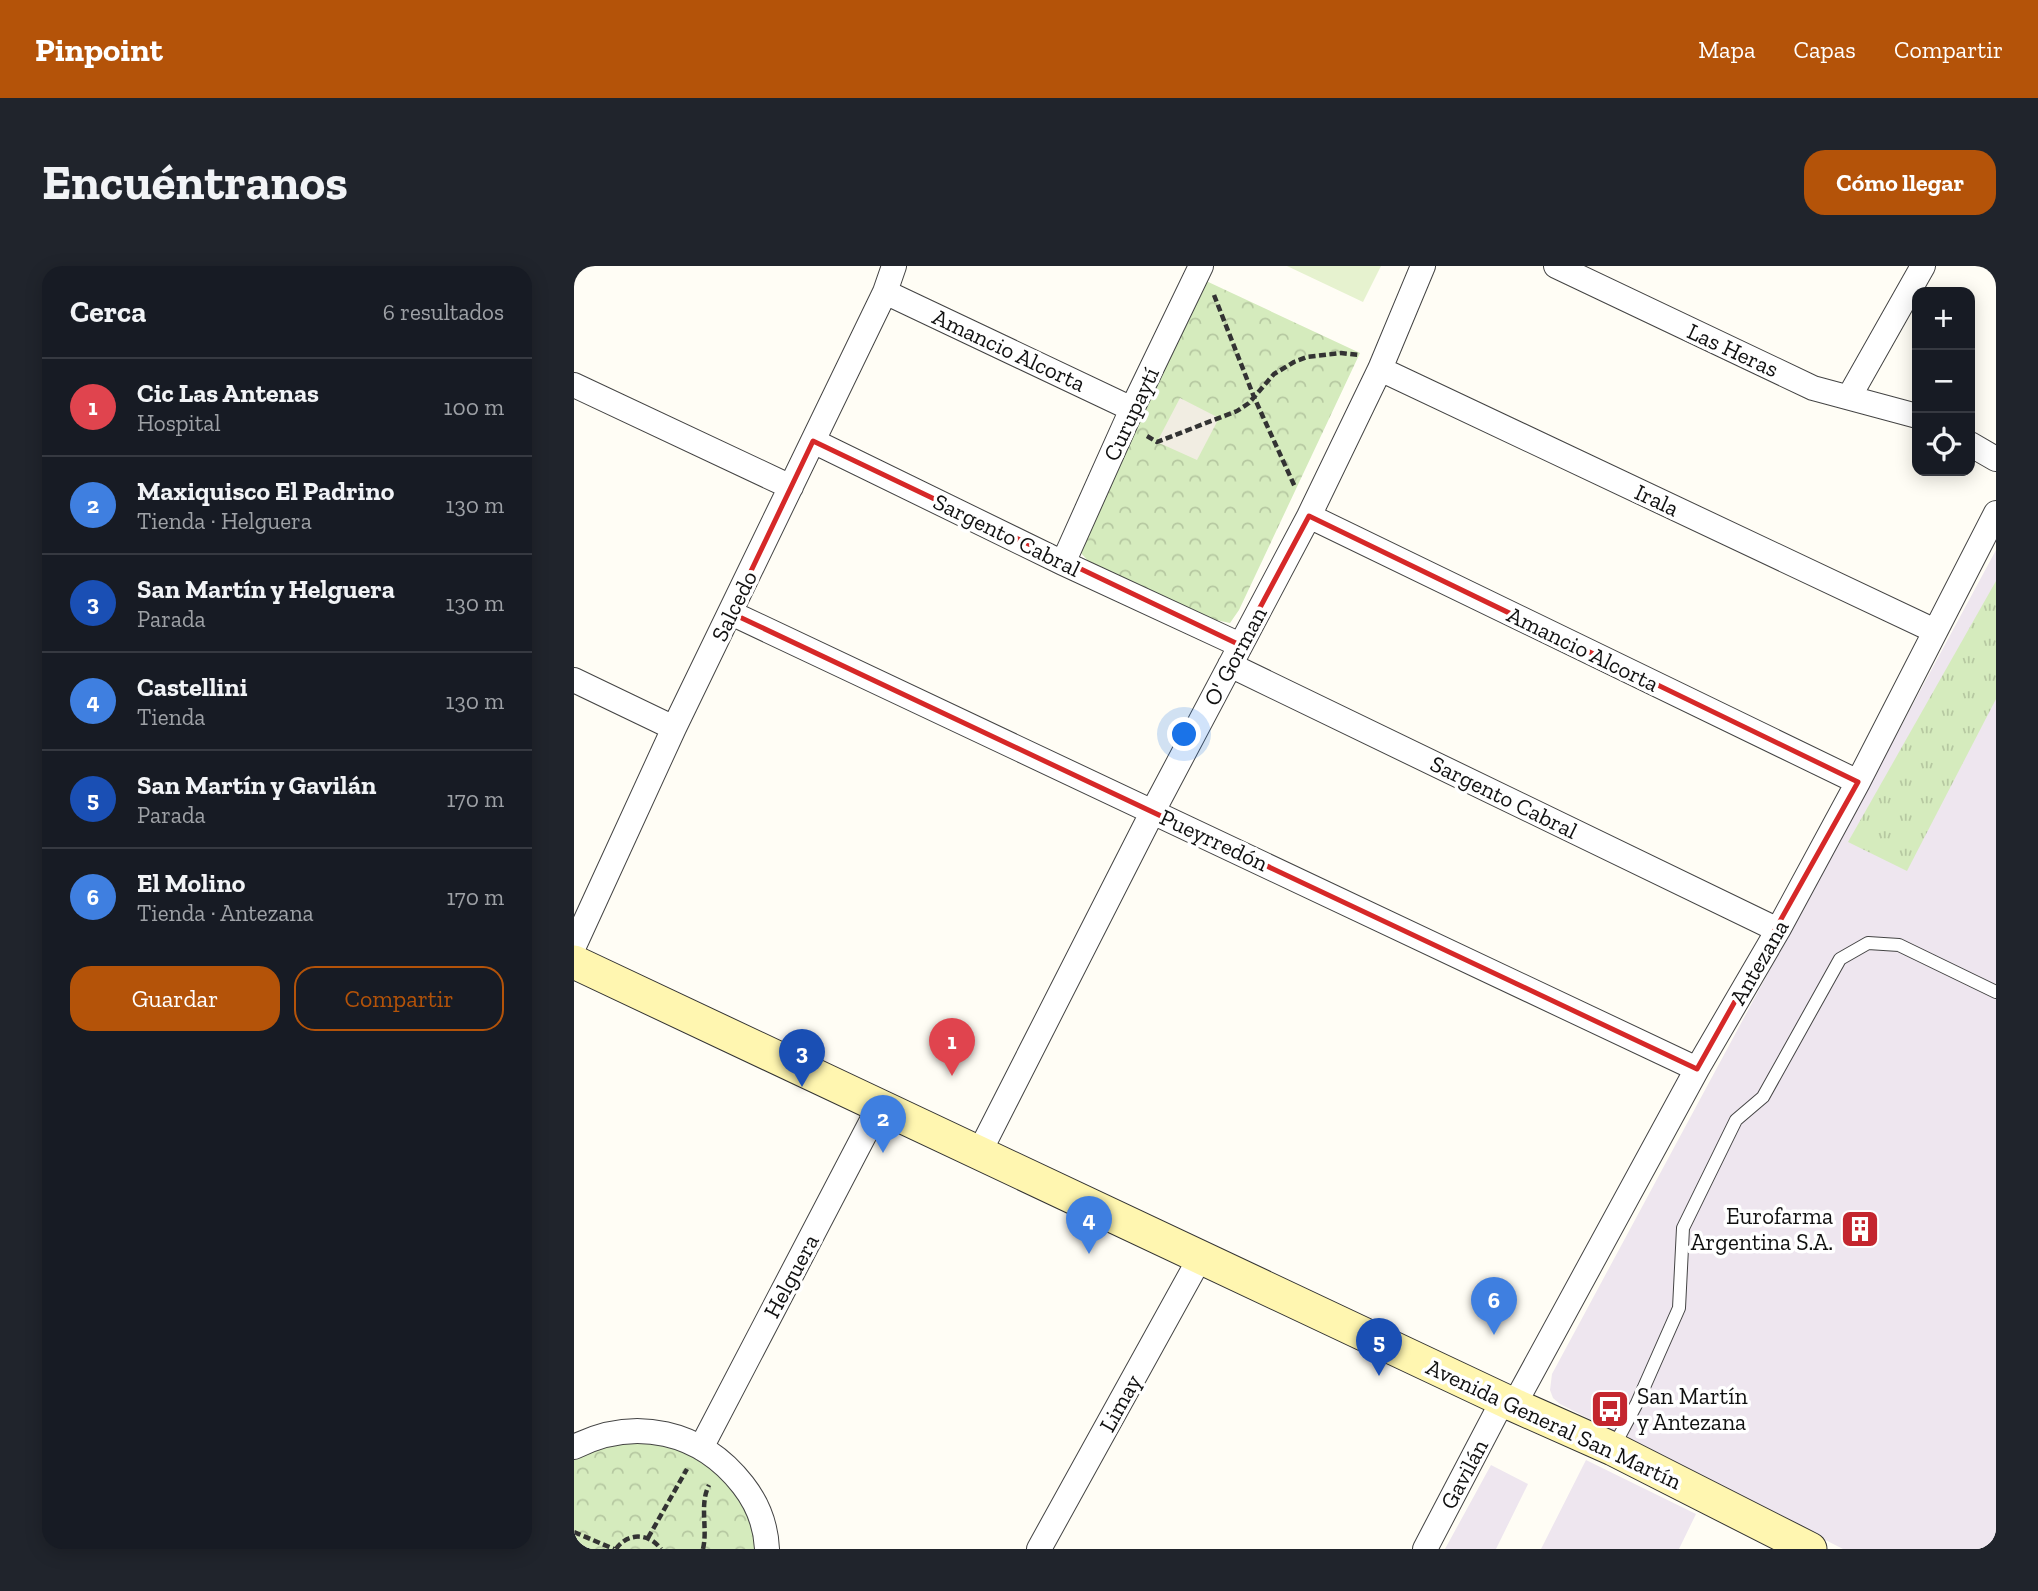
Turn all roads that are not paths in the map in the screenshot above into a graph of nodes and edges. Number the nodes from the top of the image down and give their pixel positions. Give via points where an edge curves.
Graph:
1 (894, 266) edge
2 (1201, 266) edge
3 (1423, 266) edge
4 (1556, 266) edge
5 (1923, 266) edge
6 (885, 292) junction
7 (1380, 369) junction
8 (574, 385) edge
9 (1849, 397) junction
10 (1132, 409) junction
11 (1912, 415) edge
12 (813, 441) junction
13 (1975, 447) edge
14 (1996, 459) edge
15 (791, 487) junction
16 (1996, 513) edge
17 (1309, 516) junction
18 (1063, 563) junction
19 (731, 613) junction
20 (1935, 631) junction
21 (1235, 655) junction
22 (574, 680) edge
23 (674, 728) junction
24 (1858, 782) junction
25 (1153, 811) junction
26 (1778, 930) junction
27 (574, 946) edge
28 (574, 962) edge
29 (1996, 992) edge
30 (1697, 1069) junction
31 (880, 1105) junction
32 (979, 1153) junction
33 (1201, 1256) junction
34 (1508, 1402) junction
35 (574, 1447) edge
36 (702, 1447) junction
37 (1613, 1449) junction
38 (767, 1549) edge
39 (1039, 1549) edge
40 (1425, 1549) edge
41 (1810, 1549) edge

1 - 6 street, Salcedo
2 - 10 street, Curupaytí
3 - 7 street, O' Gorman
4 - 9 street, Las Heras via 1813,388
5 - 9 street
6 - 10 street, Amancio Alcorta
6 - 12 street, Salcedo
7 - 17 street, O' Gorman
7 - 20 street, Irala
8 - 15 street
9 - 11 street, Las Heras
10 - 18 street, Curupaytí
12 - 15 street, Salcedo
12 - 18 street, Sargento Cabral
13 - 14 street
15 - 19 street, Salcedo
16 - 20 street, Antezana
17 - 21 street, O' Gorman
17 - 24 street, Amancio Alcorta
18 - 21 street, Sargento Cabral
19 - 23 street, Salcedo
19 - 25 street, Pueyrredón
20 - 24 street, Antezana
21 - 25 street, O' Gorman
21 - 26 street, Sargento Cabral
22 - 23 street
23 - 27 street, Salcedo
24 - 26 street, Antezana
25 - 30 street, Pueyrredón
25 - 32 street, O' Gorman
26 - 30 street, Antezana
28 - 31 main road, Avenida General San Martín
29 - 37 lane via 1899,946 1868,943 1840,959 1763,1097 1736,1120 1683,1228 1679,1308
30 - 34 street, Antezana
31 - 32 main road, Avenida General San Martín
31 - 36 street, Helguera
32 - 33 main road, Avenida General San Martín
33 - 34 main road, Avenida General San Martín
33 - 39 street, Limay
34 - 37 main road, Avenida General San Martín
34 - 40 street, Gavilán
35 - 36 street via 617,1432 661,1432
36 - 38 street via 727,1466 753,1497 767,1535
37 - 41 main road, Avenida General San Martín

